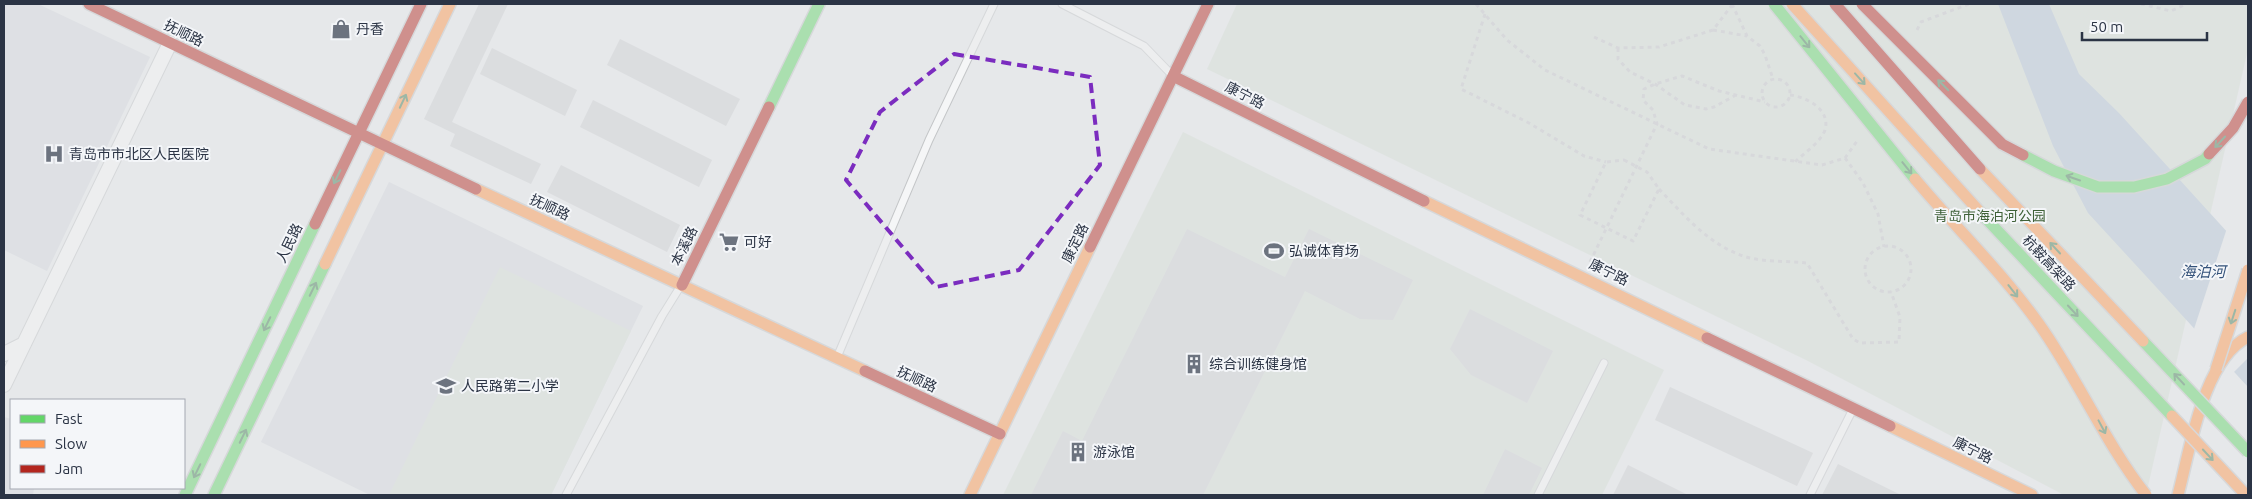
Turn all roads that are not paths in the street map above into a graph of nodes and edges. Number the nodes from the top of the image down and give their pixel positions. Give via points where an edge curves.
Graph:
1 (89, 4) edge
2 (421, 4) edge
3 (450, 4) edge
4 (819, 4) edge
5 (994, 4) edge
6 (1062, 4) edge
7 (1208, 4) edge
8 (1774, 4) edge
9 (1792, 4) edge
10 (1835, 4) edge
11 (1862, 4) edge
12 (170, 43) junction
13 (1173, 76) junction
14 (2248, 102) edge
15 (358, 134) junction
16 (382, 145) junction
17 (2248, 270) edge
18 (682, 285) junction
19 (2248, 337) edge
20 (24, 344) junction
21 (4, 354) edge
22 (837, 358) junction
23 (1604, 363) dead end
24 (2216, 369) junction
25 (4, 385) edge
26 (1853, 409) junction
27 (1000, 434) junction
28 (2248, 452) edge
29 (2181, 481) junction
30 (185, 495) edge
31 (214, 495) edge
32 (566, 495) edge
33 (970, 495) edge
34 (1538, 495) edge
35 (1810, 495) edge
36 (2032, 495) edge
37 (2146, 495) edge
38 (2170, 495) edge
39 (2178, 495) edge
40 (2248, 495) edge

1 - 12 main road, 抚顺路
2 - 15 main road, 人民路
16 -> 3 main road
4 - 18 main road, 本溪路
5 - 22 lane via 929,140
6 - 13 lane via 1144,46
7 - 13 main road, 康定路
8 -> 37 main road, bridge via 1936,204 2007,282 2041,325 2115,451
9 -> 40 main road, 杭鞍高架路, bridge via 1956,186
28 -> 10 main road, 杭鞍高架路, bridge via 1977,166
14 -> 11 main road, bridge via 2233,128 2204,158 2167,179 2134,187 2098,187 2054,171 2002,144
12 - 15 main road, 抚顺路
12 - 20 street
13 - 26 main road, 康宁路
13 - 27 main road, 康定路
15 - 16 main road, 抚顺路
15 -> 30 main road, 人民路
16 - 18 main road, 抚顺路
31 -> 16 main road
17 -> 24 main road, bridge
18 - 22 main road, 抚顺路
18 - 32 lane, 本溪路 via 662,316
19 - 24 main road
20 - 21 street
20 - 25 street
22 - 27 main road, 抚顺路
23 - 34 lane
24 - 29 main road via 2206,391
26 - 35 lane
26 - 36 main road, 康宁路
27 - 33 main road, 康定路
29 - 38 main road
29 - 39 main road

